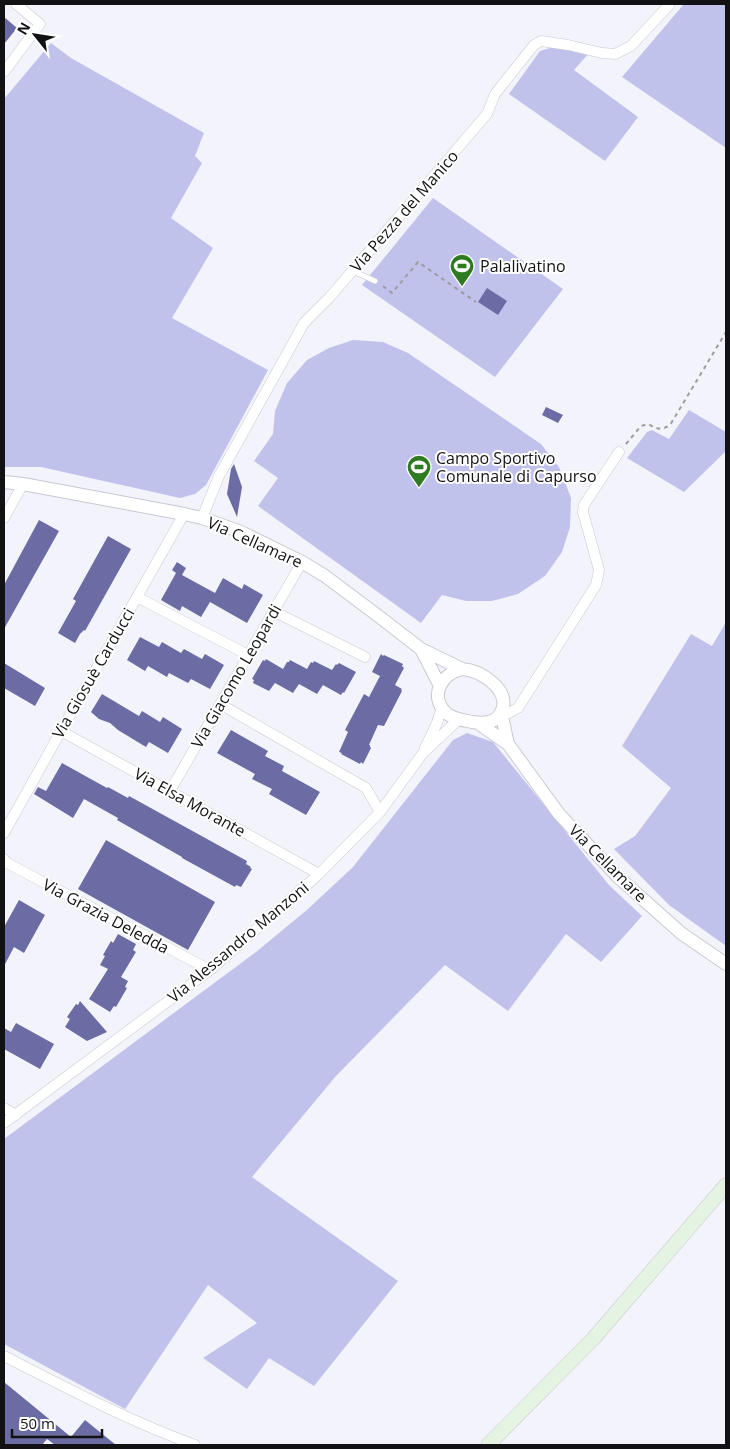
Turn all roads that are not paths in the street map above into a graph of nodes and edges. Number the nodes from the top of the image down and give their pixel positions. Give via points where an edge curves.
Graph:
1 (16, 4) edge
2 (670, 4) edge
3 (4, 72) edge
4 (353, 270) junction
5 (375, 281) road end
6 (619, 452) road end
7 (4, 482) edge
8 (23, 484) junction
9 (184, 514) junction
10 (4, 518) edge
11 (202, 518) junction
12 (302, 562) junction
13 (137, 597) junction
14 (273, 611) junction
15 (421, 649) junction
16 (248, 655) junction
17 (366, 657) dead end
18 (462, 669) junction
19 (440, 686) junction
20 (527, 694) junction
21 (503, 698) junction
22 (220, 704) junction
23 (442, 707) junction
24 (501, 712) junction
25 (459, 719) junction
26 (478, 723) junction
27 (61, 731) junction
28 (508, 744) junction
29 (423, 753) junction
30 (170, 791) junction
31 (380, 812) junction
32 (4, 833) edge
33 (5, 863) edge
34 (319, 874) junction
35 (726, 964) edge
36 (210, 970) junction
37 (4, 1108) edge
38 (16, 1115) junction
39 (4, 1123) edge
40 (726, 1185) edge
41 (4, 1356) edge
42 (195, 1445) edge
43 (488, 1445) edge

1 - 3 street via 40,24
2 - 4 street, Via Pezza del Manico via 631,46 615,54 540,41 534,45 495,94 487,114
4 - 5 lane
4 - 11 street, Via Pezza del Manico via 304,323 219,476
6 - 20 street via 584,505 583,512 599,570 596,585
7 - 8 street, Via Cellamare
8 - 9 street, Via Cellamare
8 - 10 street
9 - 11 street, Via Cellamare
9 - 13 street, Via Giosuè Carducci
11 - 12 street, Via Cellamare via 241,532
12 - 14 street, Via Giacomo Leopardi
12 - 15 street, Via Cellamare
13 - 16 street
13 - 27 street, Via Giosuè Carducci
14 - 16 street, Via Giacomo Leopardi
14 - 17 street
15 - 18 street, Via Cellamare
15 - 19 street, Via Cellamare
16 - 22 street, Via Giacomo Leopardi
18 - 19 street via 448,674
18 - 21 street, Via Cellamare via 476,672 498,687
19 - 23 street, Via Cellamare
20 - 21 street
20 - 24 street via 518,708 509,713
21 - 24 street, Via Cellamare
22 - 30 street, Via Giacomo Leopardi
22 - 31 street via 366,788
23 - 25 street, Via Cellamare
23 - 29 street, Via Alessandro Manzoni
24 - 26 street via 490,722
24 - 28 street, Via Cellamare
25 - 26 street, Via Cellamare
25 - 29 street, Via Alessandro Manzoni
26 - 28 street, Via Cellamare
27 - 30 street, Via Elsa Morante
27 - 32 street, Via Giosuè Carducci
28 - 35 street, Via Cellamare via 559,814 618,876 681,932
29 - 31 street, Via Alessandro Manzoni
30 - 34 street, Via Elsa Morante
31 - 34 street, Via Alessandro Manzoni
33 - 36 street, Via Grazia Deledda
34 - 36 street, Via Alessandro Manzoni
36 - 38 street, Via Alessandro Manzoni
37 - 38 street
38 - 39 street, Via Alessandro Manzoni
40 - 43 main road via 593,1339
41 - 42 street via 121,1415

